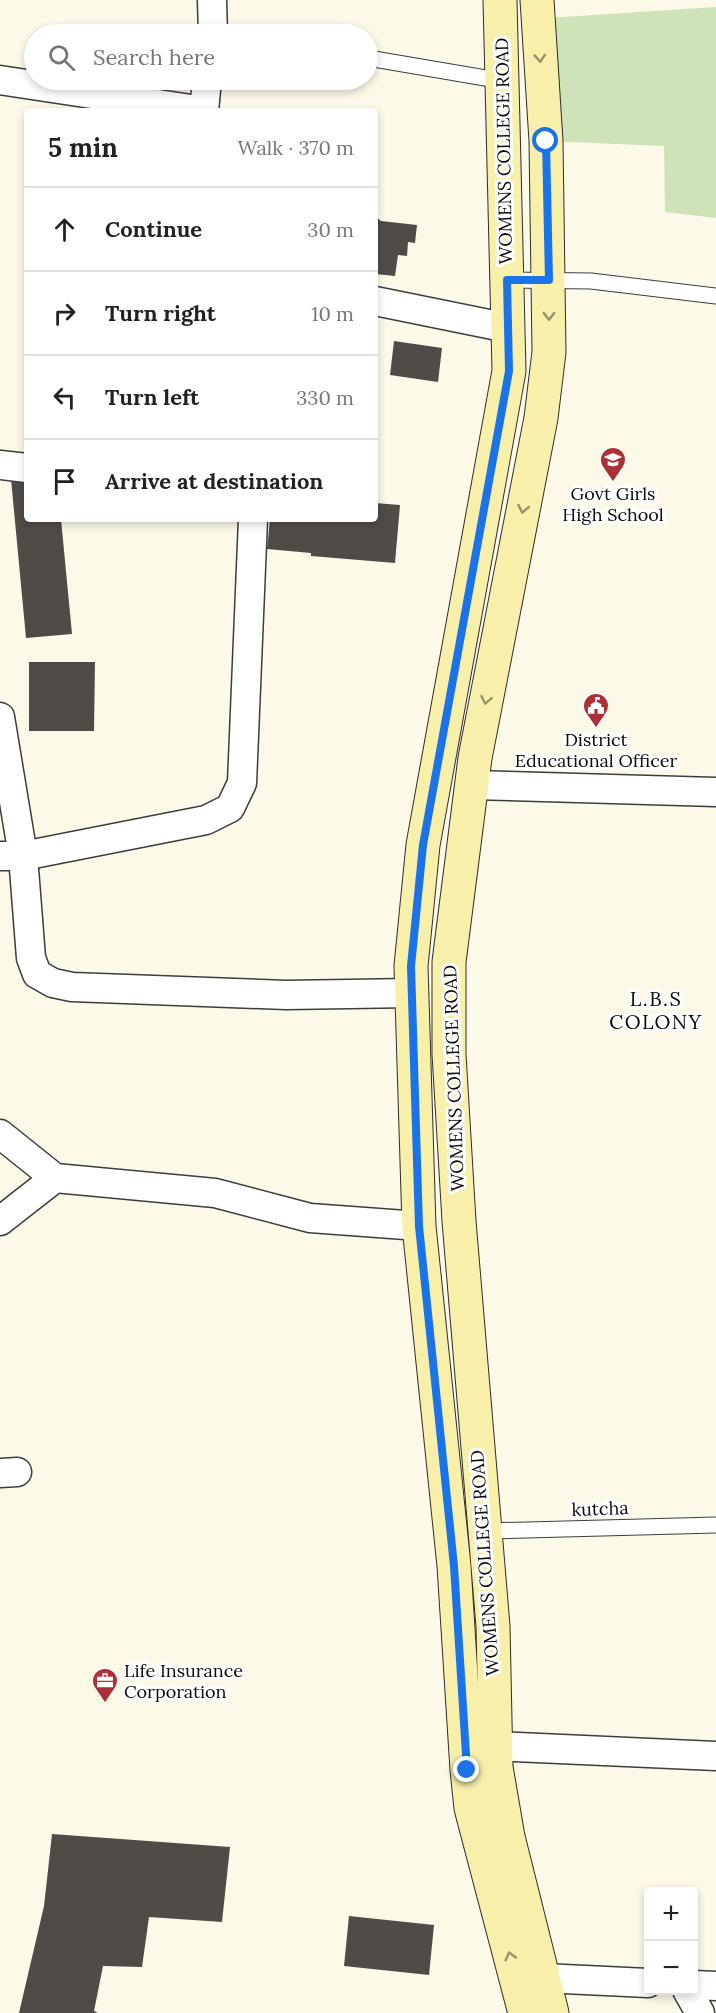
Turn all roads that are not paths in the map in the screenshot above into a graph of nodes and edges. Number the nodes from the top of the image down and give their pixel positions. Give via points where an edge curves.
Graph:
1 (212, 0) edge
2 (500, 0) edge
3 (537, 0) edge
4 (216, 24) edge
5 (378, 60) edge
6 (0, 80) edge
7 (503, 81) junction
8 (24, 84) edge
9 (66, 90) edge
10 (206, 90) edge
11 (184, 108) edge
12 (204, 108) edge
13 (507, 280) junction
14 (549, 280) junction
15 (716, 296) edge
16 (378, 302) edge
17 (508, 328) junction
18 (0, 465) edge
19 (24, 468) edge
20 (253, 522) edge
21 (0, 717) edge
22 (471, 785) junction
23 (716, 792) edge
24 (12, 856) edge
25 (412, 993) junction
26 (0, 1134) edge
27 (55, 1178) junction
28 (0, 1221) edge
29 (419, 1226) junction
30 (716, 1525) edge
31 (486, 1532) junction
32 (494, 1746) junction
33 (716, 1756) edge
34 (543, 1978) junction
35 (644, 1983) edge
36 (698, 1985) edge
37 (716, 1986) edge
38 (690, 1995) edge
39 (525, 2013) edge
40 (552, 2013) edge
41 (700, 2013) edge

1 - 4 street
2 - 7 main road, WOMENS COLLEGE ROAD
3 -> 14 main road, WOMENS COLLEGE ROAD
5 - 7 lane
6 - 8 street
7 - 13 main road, WOMENS COLLEGE ROAD
9 - 11 street
10 - 12 street
13 - 14 lane
13 - 17 main road, WOMENS COLLEGE ROAD
14 - 15 lane via 591,281
14 -> 22 main road, WOMENS COLLEGE ROAD via 549,352 541,418
16 - 17 street
17 - 25 main road, WOMENS COLLEGE ROAD via 509,371 423,845 415,908
18 - 19 street
20 - 24 street via 242,783 230,808 206,820
21 - 24 street
22 - 23 street
22 - 31 main road, WOMENS COLLEGE ROAD via 449,962 449,1054
24 - 25 street via 31,958 38,974 53,983 72,987 286,995
25 - 29 main road, WOMENS COLLEGE ROAD
26 - 27 street
27 - 28 street
27 - 29 street via 215,1193 310,1218
39 -> 29 main road, WOMENS COLLEGE ROAD via 471,1808 454,1566
30 - 31 lane, kutcha
31 - 32 main road, WOMENS COLLEGE ROAD via 493,1626
32 - 33 street
32 - 34 main road, WOMENS COLLEGE ROAD via 502,1810
34 - 35 street
34 - 40 main road, WOMENS COLLEGE ROAD
36 - 37 street
38 - 41 street

